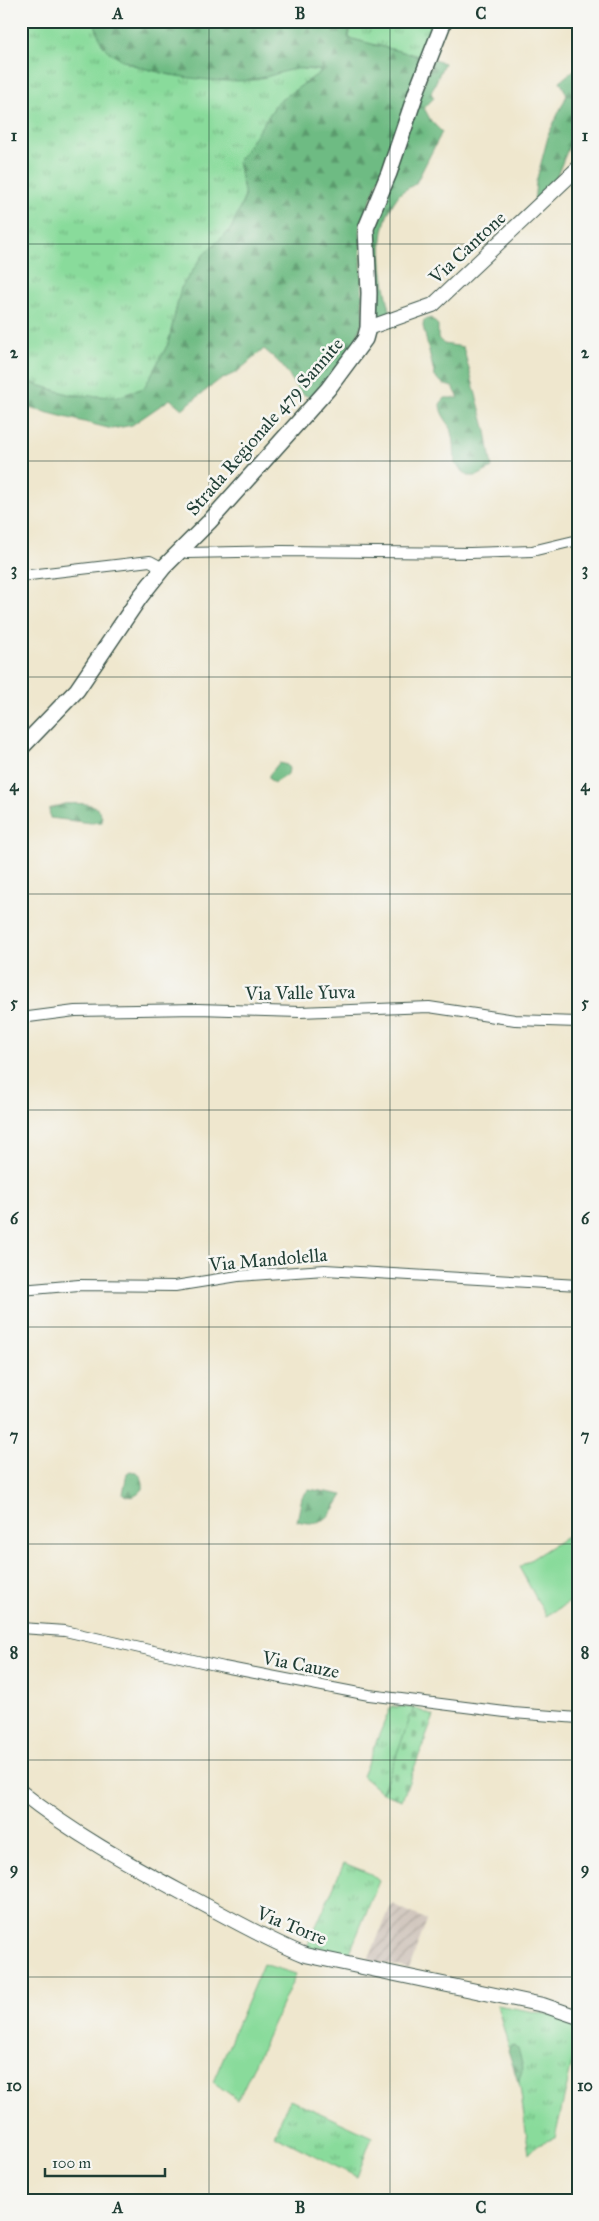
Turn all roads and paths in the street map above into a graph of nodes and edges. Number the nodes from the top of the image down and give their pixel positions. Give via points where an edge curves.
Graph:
1 (444, 21) edge
2 (578, 168) edge
3 (368, 328) junction
4 (578, 540) edge
5 (180, 550) junction
6 (163, 568) junction
7 (21, 576) edge
8 (21, 748) edge
9 (21, 1018) edge
10 (578, 1022) edge
11 (578, 1286) edge
12 (21, 1290) edge
13 (21, 1628) edge
14 (578, 1718) edge
15 (21, 1792) edge
16 (578, 2017) edge

1 - 3 main road, Strada Regionale 479 Sannite via 366,228
2 - 3 main road, Via Cantone via 433,305
3 - 5 main road, Strada Regionale 479 Sannite via 359,349 328,389
4 - 5 street via 532,551 470,553 187,553
5 - 6 main road, Strada Regionale 479 Sannite
6 - 7 street via 150,561
6 - 8 main road, Strada Regionale 479 Sannite via 77,690
9 - 10 street, Via Valle Yuva via 75,1011 198,1009 300,1012 429,1007 515,1020
11 - 12 street, Via Mandolella via 325,1270 238,1276 175,1286 79,1285
13 - 14 street, Via Cauze via 65,1631 224,1667 385,1698
15 - 16 main road, Via Torre via 70,1829 126,1862 305,1955 543,2005

